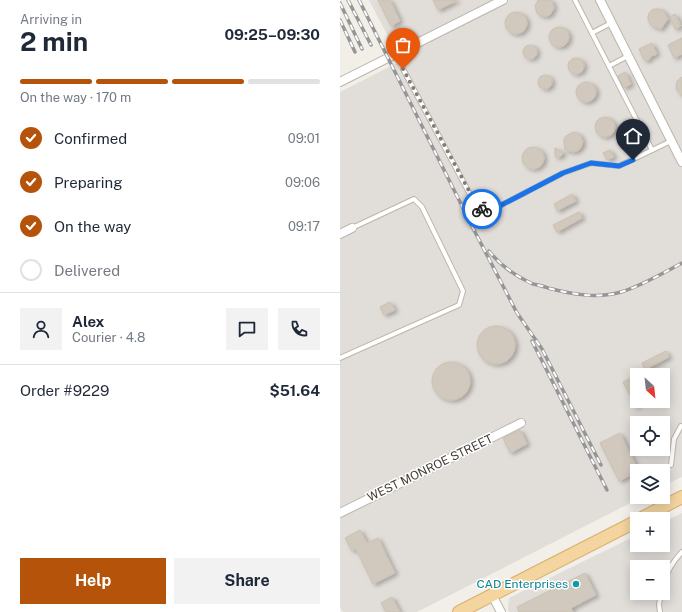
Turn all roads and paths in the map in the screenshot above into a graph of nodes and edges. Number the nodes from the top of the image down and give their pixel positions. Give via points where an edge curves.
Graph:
1 (503, 0) edge
2 (575, 0) edge
3 (600, 0) edge
4 (492, 2) edge
5 (612, 23) junction
6 (592, 33) junction
7 (628, 56) junction
8 (609, 66) junction
9 (403, 69) dead end
10 (340, 82) edge
11 (672, 141) junction
12 (652, 150) junction
13 (682, 162) edge
14 (352, 228) joint
15 (340, 234) edge
16 (340, 357) edge
17 (521, 423) dead end
18 (681, 426) dead end
19 (671, 465) dead end
20 (682, 497) edge
21 (653, 512) edge
22 (340, 513) edge
23 (630, 525) edge
24 (682, 552) edge
25 (670, 568) edge
26 (492, 595) junction
27 (660, 600) edge
28 (459, 612) edge
29 (501, 612) edge
30 (660, 612) edge

1 - 4 street
2 - 6 lane
3 - 5 street
4 - 10 street
5 - 6 lane
5 - 7 street
6 - 8 lane
7 - 8 lane
7 - 11 street
8 - 12 lane
9 - 12 lane via 474,200 486,213 563,173 591,163 619,166
11 - 12 lane
11 - 13 street
14 - 15 street
14 - 16 lane via 414,199 422,207 463,291 459,305
17 - 22 street, WEST MONROE STREET
18 - 19 lane via 674,439
20 - 21 main road
23 - 26 main road
24 - 25 lane
26 - 28 main road
26 - 29 street
27 - 30 lane

